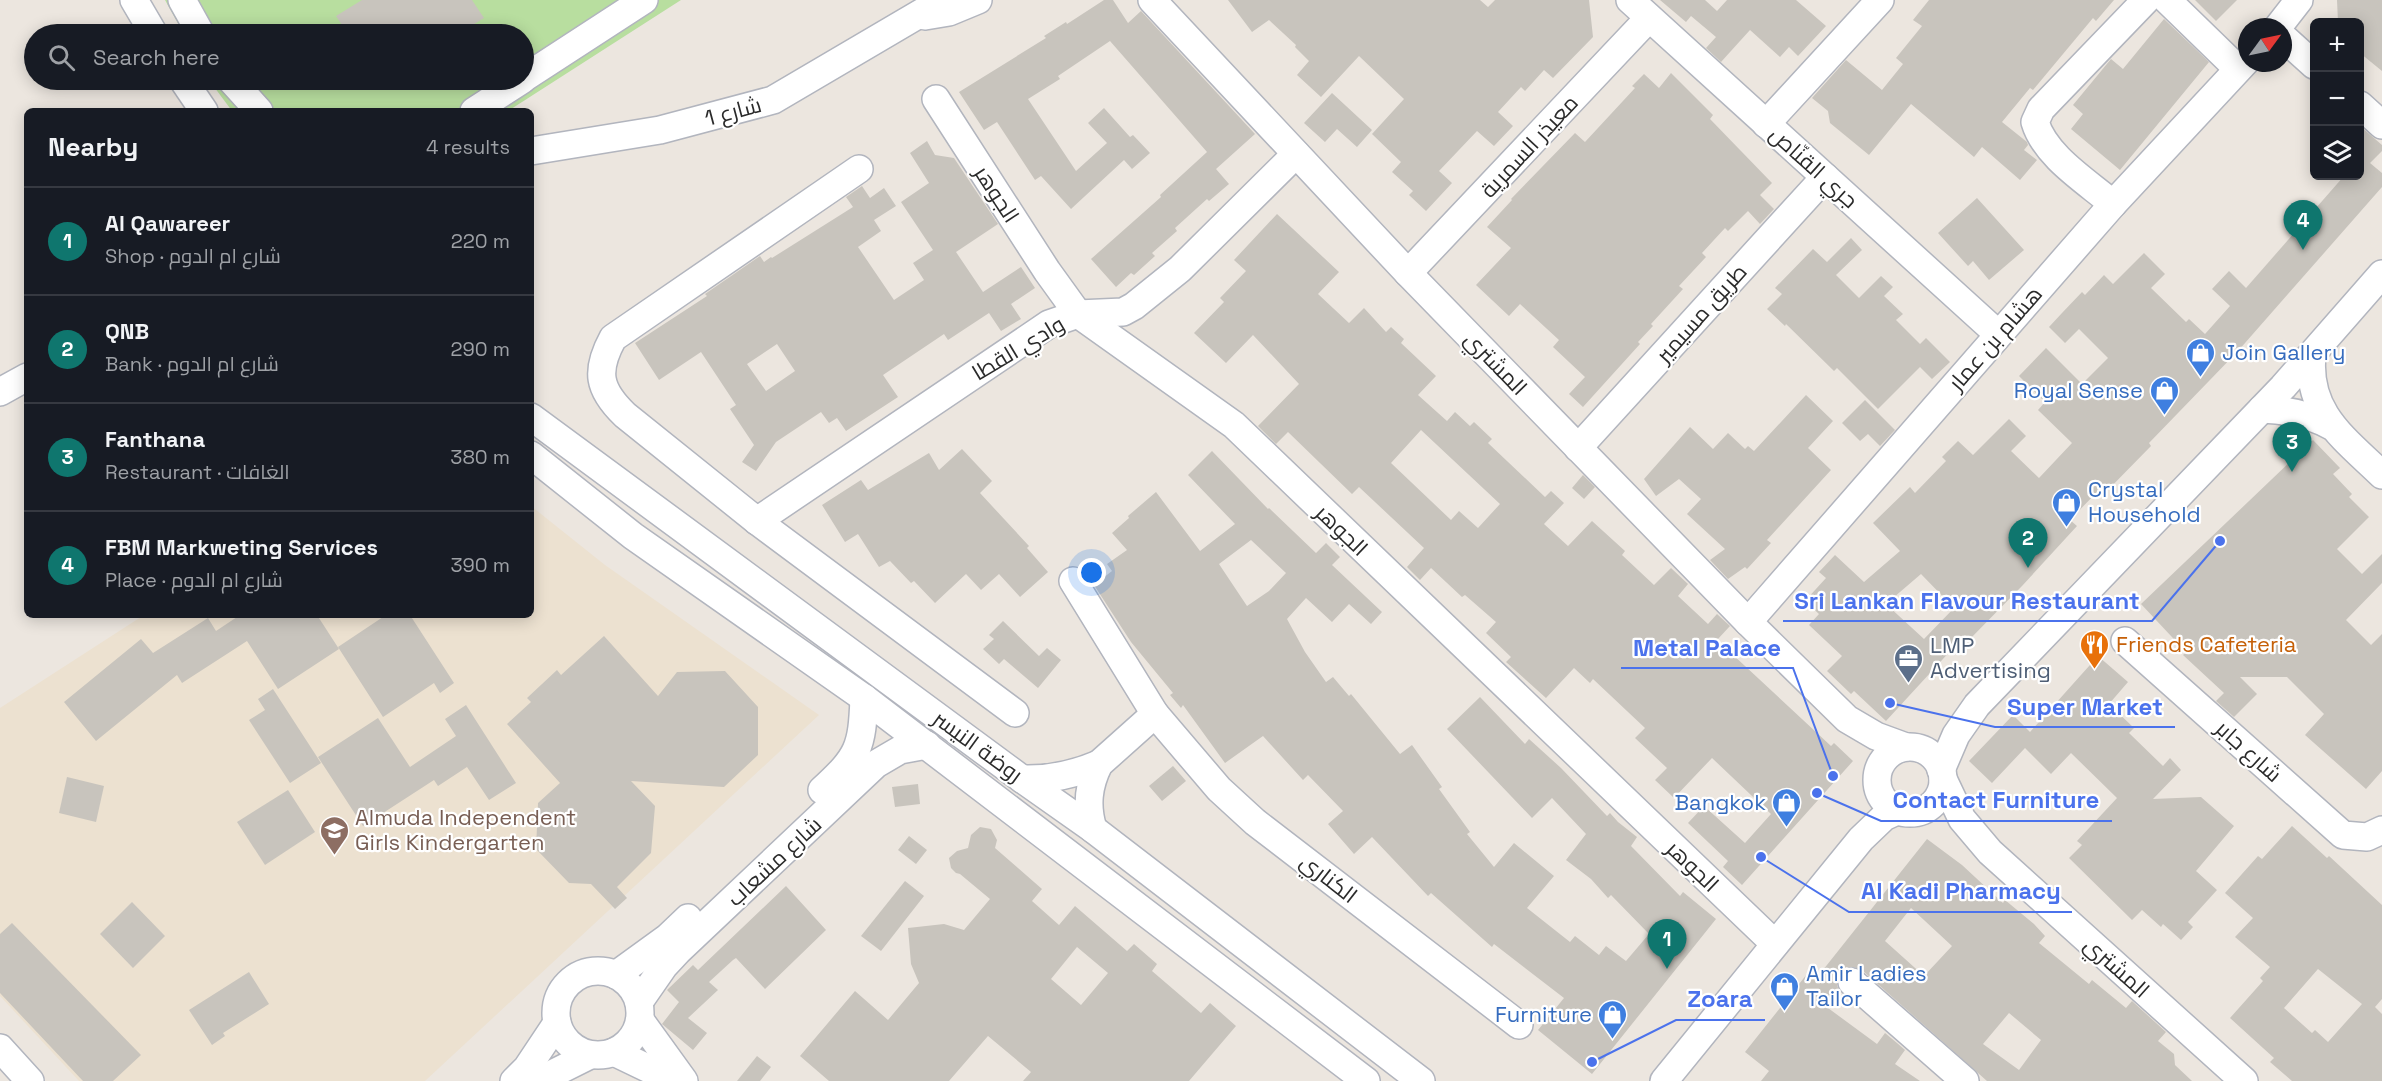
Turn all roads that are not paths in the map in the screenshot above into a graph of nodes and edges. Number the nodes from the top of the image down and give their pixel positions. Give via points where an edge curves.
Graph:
1 (134, 0) edge
2 (182, 0) edge
3 (644, 0) edge
4 (943, 0) edge
5 (978, 0) edge
6 (1152, 0) edge
7 (1880, 0) edge
8 (2146, 0) edge
9 (2167, 0) edge
10 (2299, 0) edge
11 (1640, 9) edge
12 (915, 18) junction
13 (2285, 18) edge
14 (148, 24) edge
15 (195, 24) edge
16 (2292, 45) edge
17 (2238, 60) edge
18 (2310, 61) edge
19 (2238, 69) edge
20 (534, 72) edge
21 (190, 90) edge
22 (240, 90) edge
23 (506, 90) edge
24 (936, 99) dead end
25 (202, 108) edge
26 (256, 108) edge
27 (479, 108) edge
28 (2364, 109) edge
29 (1766, 124) junction
30 (2382, 125) edge
31 (534, 151) edge
32 (1296, 154) junction
33 (859, 170) dead end
34 (1825, 177) junction
35 (2112, 204) junction
36 (1408, 273) junction
37 (2382, 274) edge
38 (1078, 314) junction
39 (1998, 334) junction
40 (2312, 355) junction
41 (24, 379) edge
42 (0, 392) edge
43 (24, 398) edge
44 (2262, 409) junction
45 (0, 410) edge
46 (534, 419) edge
47 (2331, 426) junction
48 (1578, 448) junction
49 (534, 457) edge
50 (2382, 475) edge
51 (757, 521) junction
52 (1073, 580) dead end
53 (1748, 622) junction
54 (2125, 641) dead end
55 (864, 698) junction
56 (1015, 713) dead end
57 (1155, 714) junction
58 (1848, 719) junction
59 (927, 746) junction
60 (1906, 747) junction
61 (1099, 764) junction
62 (1877, 772) junction
63 (1942, 774) junction
64 (1022, 779) junction
65 (1905, 812) junction
66 (1093, 829) junction
67 (2382, 830) edge
68 (1990, 852) junction
69 (1775, 944) junction
70 (616, 975) junction
71 (1852, 982) dead end
72 (639, 1011) junction
73 (557, 1023) junction
74 (1519, 1025) dead end
75 (0, 1048) edge
76 (602, 1053) junction
77 (2226, 1076) edge
78 (30, 1081) edge
79 (514, 1081) edge
80 (538, 1081) edge
81 (674, 1081) edge
82 (684, 1081) edge
83 (1366, 1081) edge
84 (1420, 1081) edge
85 (1664, 1081) edge
86 (1965, 1081) edge

1 - 14 street
2 - 15 street
3 - 20 street
4 - 12 street, شارع 1
5 - 12 street, شارع 1 via 949,12
6 - 32 street, المشتري
7 - 29 street
8 - 35 street via 2041,109 2035,122 2039,137 2049,149
9 - 17 street
10 - 13 street
11 - 29 street, جري القنّاص
11 - 36 street, معيذر السمرية
12 - 31 street, شارع 1 via 773,100 660,130
16 - 18 street
19 - 35 street, هشام بن عمار
21 - 25 street
22 - 26 street
23 - 27 street
24 - 38 street, الجوهر
28 - 30 street
29 - 34 street, جري القنّاص
32 - 36 street, المشتري
32 - 38 street, وادي القطا via 1180,269 1134,306 1123,312
33 - 51 street via 631,324 613,338 603,357 601,379 609,400
34 - 39 street, جري القنّاص
34 - 48 street, طريق مسيمير
35 - 39 street, هشام بن عمار
36 - 48 street, المشتري
37 - 40 street
38 - 51 street, وادي القطا via 1049,324
38 - 69 street, الجوهر via 1234,425
39 - 53 street, هشام بن عمار
40 - 44 street
40 - 47 street via 2312,386
41 - 42 street
43 - 45 street
44 - 47 street via 2301,414
44 - 63 street via 1977,705 1956,735
46 - 64 street, روضة النيسر
47 - 50 street
48 - 53 street, المشتري
49 - 55 street, روضة النيسر via 633,536
51 - 56 street
52 - 57 street, الكناري
53 - 58 street, المشتري
54 - 67 street, شارع جابر via 2343,835 2367,837
55 - 59 street, روضة النيسر
55 - 70 street, شارع مشعاب via 861,741 843,771 667,938
57 - 61 street
57 - 74 street, الكناري via 1219,789 1256,822
58 - 60 street, المشتري via 1876,736
58 - 62 street, المشتري via 1866,745
59 - 72 street, شارع مشعاب via 900,750 876,764 678,951 664,966
59 - 83 street, روضة النيسر
60 - 62 street via 1887,755
60 - 63 street via 1924,749 1938,762
61 - 64 street via 1062,777
61 - 66 street via 1088,796
62 - 65 street via 1878,791 1889,806
63 - 65 street via 1938,798 1931,805
63 - 68 street, المشتري via 1962,819
64 - 66 street, روضة النيسر
65 - 68 street, المشتري via 1954,828
65 - 69 street via 1884,817 1861,839
66 - 84 street, روضة النيسر
68 - 77 street, المشتري
69 - 85 street
70 - 72 street via 634,991
70 - 73 street via 593,970 571,980 558,999
71 - 86 street
72 - 76 street via 635,1034 626,1045
72 - 82 street
73 - 76 street via 561,1034 579,1051
73 - 79 street
75 - 78 street
76 - 80 street
76 - 81 street

